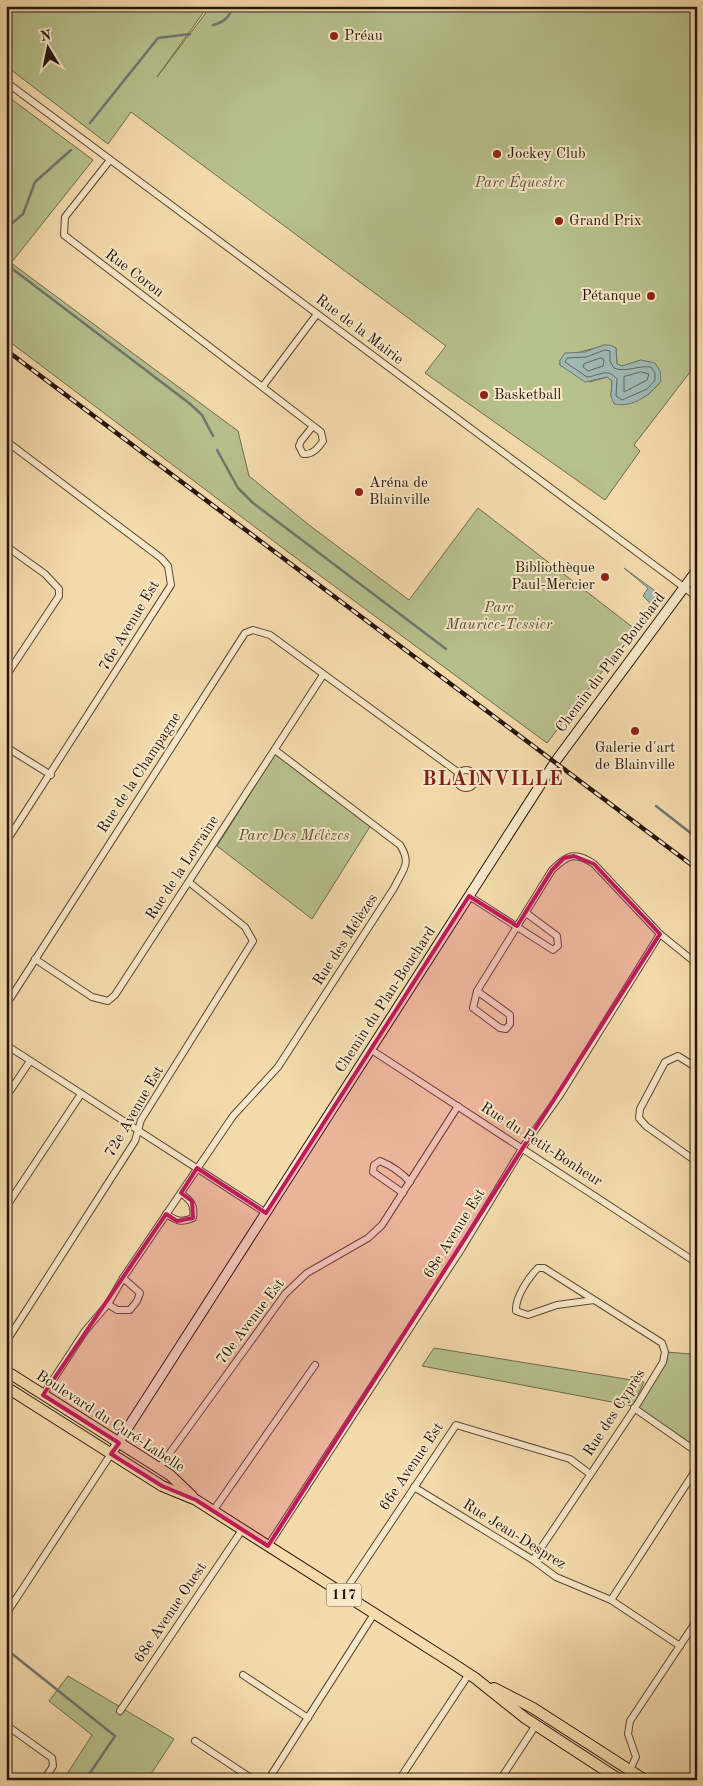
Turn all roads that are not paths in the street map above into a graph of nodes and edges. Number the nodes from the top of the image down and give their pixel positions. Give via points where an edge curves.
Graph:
1 (6, 82) edge
2 (110, 160) junction
3 (317, 314) junction
4 (263, 386) junction
5 (313, 426) junction
6 (6, 441) edge
7 (6, 546) edge
8 (697, 570) edge
9 (684, 588) junction
10 (697, 597) edge
11 (323, 675) junction
12 (6, 676) edge
13 (6, 747) edge
14 (275, 750) junction
15 (459, 773) dead end
16 (51, 775) junction
17 (6, 842) edge
18 (190, 883) junction
19 (468, 896) junction
20 (526, 913) junction
21 (517, 926) junction
22 (660, 934) junction
23 (35, 959) junction
24 (697, 964) edge
25 (477, 991) junction
26 (6, 1004) edge
27 (6, 1045) edge
28 (370, 1049) junction
29 (30, 1060) junction
30 (697, 1068) edge
31 (81, 1094) junction
32 (6, 1097) edge
33 (458, 1106) junction
34 (138, 1130) junction
35 (523, 1147) junction
36 (697, 1162) edge
37 (197, 1168) junction
38 (410, 1182) junction
39 (181, 1193) junction
40 (403, 1193) junction
41 (6, 1207) edge
42 (266, 1213) junction
43 (166, 1214) junction
44 (697, 1263) edge
45 (123, 1278) junction
46 (594, 1300) junction
47 (108, 1304) junction
48 (6, 1342) edge
49 (315, 1365) dead end
50 (6, 1371) edge
51 (6, 1387) edge
52 (43, 1395) junction
53 (634, 1408) junction
54 (119, 1443) junction
55 (697, 1452) edge
56 (111, 1454) junction
57 (159, 1468) junction
58 (697, 1468) edge
59 (590, 1474) junction
60 (414, 1487) junction
61 (196, 1500) junction
62 (213, 1511) junction
63 (242, 1530) junction
64 (268, 1546) junction
65 (533, 1560) junction
66 (344, 1594) junction
67 (611, 1600) junction
68 (6, 1614) edge
69 (374, 1614) junction
70 (697, 1620) edge
71 (680, 1646) junction
72 (243, 1675) dead end
73 (472, 1676) junction
74 (120, 1711) dead end
75 (308, 1718) junction
76 (6, 1725) edge
77 (536, 1725) junction
78 (194, 1741) dead end
79 (628, 1775) edge
80 (44, 1780) edge
81 (254, 1780) edge
82 (268, 1780) edge
83 (399, 1780) edge
84 (500, 1780) edge
85 (620, 1780) edge
86 (645, 1780) edge

1 - 2 street, Rue de la Mairie
2 - 3 street, Rue de la Mairie
2 - 4 street, Rue Coron via 65,217 64,235
3 - 4 street
3 - 9 street, Rue de la Mairie
4 - 5 street, Rue Coron
5 - 5 street via 299,446 303,454 316,450 323,441 321,432
6 - 16 street, 76e Avenue Est via 161,558 168,566 171,585
7 - 12 street via 45,574 59,589 59,596
8 - 9 street, Chemin du Plan-Bouchard
9 - 10 street, Rue de la Mairie
9 - 19 street, Chemin du Plan-Bouchard via 567,744
11 - 14 street, Rue de la Lorraine
11 - 15 street
11 - 23 street, Rue de la Champagne via 270,635 253,630 245,633
13 - 16 street
14 - 18 street, Rue de la Lorraine
14 - 37 street, Rue des Mélèzes via 400,844 406,856 405,866 278,1068 233,1116
16 - 17 street, 76e Avenue Est
18 - 23 street, Rue de la Lorraine via 108,1001 92,998
18 - 34 street, 72e Avenue Est via 245,927 254,941
19 - 21 street
19 - 28 street, Chemin du Plan-Bouchard
20 - 21 street
20 - 21 street via 557,936 558,946 553,950
20 - 22 street via 552,870 564,858 574,856 594,864
21 - 25 street
22 - 24 street
22 - 35 street, 68e Avenue Est via 565,1087
23 - 26 street, Rue de la Champagne
25 - 25 street via 473,1008 506,1029 510,1015
27 - 29 street
28 - 33 street, Rue du Petit-Bonheur
28 - 42 street, Chemin du Plan-Bouchard
29 - 31 street
29 - 32 street
30 - 36 street via 678,1056 665,1062 640,1109 639,1118
31 - 34 street
31 - 41 street
33 - 35 street, Rue du Petit-Bonheur
33 - 38 street, 70e Avenue Est
34 - 37 street
34 - 48 street, 72e Avenue Est via 135,1141
35 - 44 street, Rue du Petit-Bonheur
35 - 64 street, 68e Avenue Est via 462,1248
37 - 39 street, Rue des Mélèzes
37 - 42 street
38 - 40 street, 70e Avenue Est
38 - 40 street via 380,1161 374,1165 373,1172
39 - 43 street, Rue des Mélèzes
39 - 43 street via 192,1201 193,1218 177,1221
40 - 57 street, 70e Avenue Est via 382,1225 368,1238 307,1273 285,1294
42 - 54 street, Chemin du Plan-Bouchard
43 - 45 street, Rue des Mélèzes
45 - 47 street, Rue des Mélèzes
45 - 47 street via 140,1293 137,1301 130,1310 117,1310
46 - 46 street, Rue des Cyprès via 573,1302 528,1315 516,1311 516,1304 538,1268 544,1268
46 - 53 street, Rue des Cyprès via 662,1343 665,1352 663,1362
47 - 52 street, Rue des Mélèzes via 85,1331
49 - 62 street
50 - 52 main road, Boulevard du Curé-Labelle / 117
51 - 56 main road, Boulevard du Curé-Labelle / 117
52 - 54 main road, Boulevard du Curé-Labelle / 117
53 - 55 street
53 - 59 street, Rue des Cyprès
54 - 56 street, Chemin du Plan-Bouchard
54 - 57 main road, Boulevard du Curé-Labelle / 117
56 - 61 main road, Boulevard du Curé-Labelle / 117 via 162,1486
56 - 68 street
57 - 61 main road, Boulevard du Curé-Labelle / 117
58 - 67 street
59 - 60 street, 66e Avenue Est via 570,1459 456,1425
59 - 65 street, Rue des Cyprès
60 - 65 street, Rue Jean-Desprez
60 - 66 street, 66e Avenue Est
61 - 62 main road, Boulevard du Curé-Labelle / 117
62 - 63 main road, Boulevard du Curé-Labelle / 117
63 - 64 main road, Boulevard du Curé-Labelle / 117
63 - 74 street, 68e Avenue Ouest
64 - 66 main road, Boulevard du Curé-Labelle / 117
65 - 67 street, Rue Jean-Desprez via 556,1577
66 - 69 main road, Boulevard du Curé-Labelle / 117
67 - 71 street, Rue Jean-Desprez
69 - 73 main road, Boulevard du Curé-Labelle / 117
69 - 75 street
70 - 71 street
71 - 79 street via 629,1724 628,1734 636,1755
72 - 75 street
73 - 77 main road, Boulevard du Curé-Labelle / 117
73 - 79 main road, Boulevard du Curé-Labelle / 117 via 533,1708
73 - 83 street
75 - 82 street
76 - 80 street via 52,1758 53,1766
77 - 84 street
77 - 85 main road, Boulevard du Curé-Labelle / 117
78 - 81 street
79 - 86 main road, Boulevard du Curé-Labelle / 117

